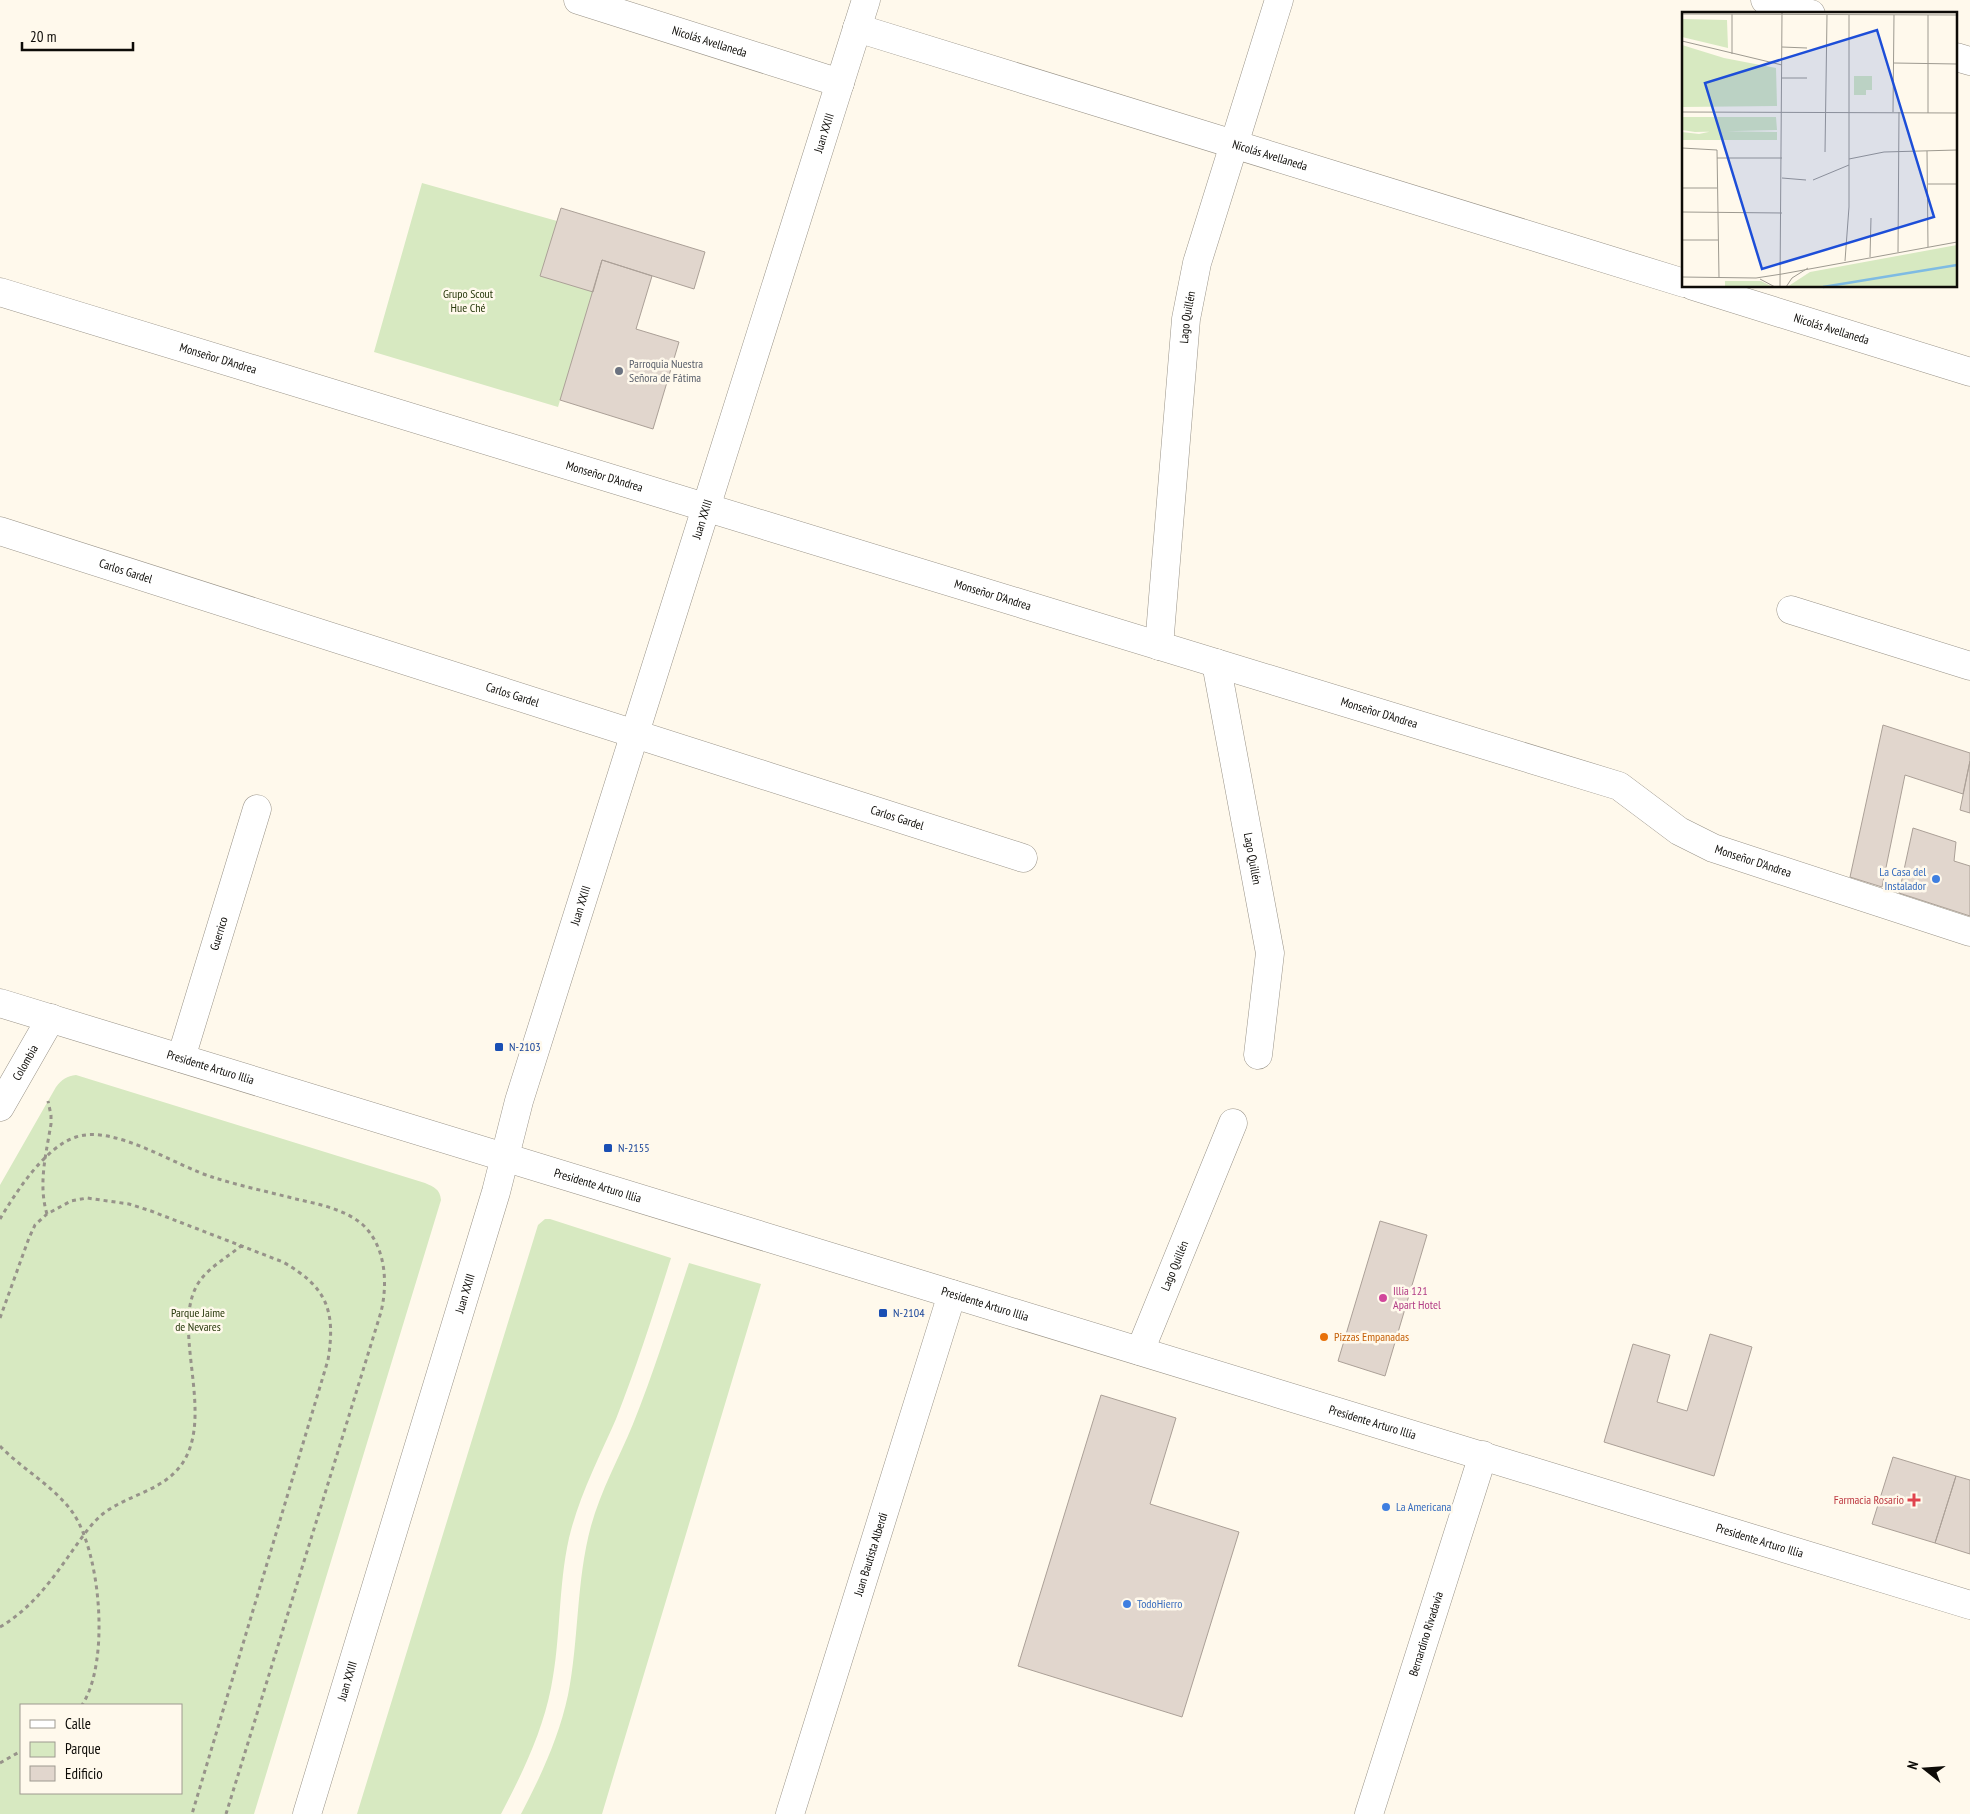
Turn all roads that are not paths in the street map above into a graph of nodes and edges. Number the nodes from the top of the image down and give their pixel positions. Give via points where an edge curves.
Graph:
1 (578, 0) edge
2 (866, 0) edge
3 (1279, 0) edge
4 (1765, 0) edge
5 (1804, 12) edge
6 (857, 28) junction
7 (840, 83) junction
8 (1233, 144) junction
9 (1682, 282) edge
10 (1699, 288) edge
11 (0, 292) edge
12 (1970, 372) edge
13 (706, 507) junction
14 (0, 531) edge
15 (1790, 610) dead end
16 (1159, 646) junction
17 (1216, 663) junction
18 (1970, 666) edge
19 (634, 734) junction
20 (257, 809) dead end
21 (1023, 858) dead end
22 (1970, 932) edge
23 (0, 1003) edge
24 (51, 1018) junction
25 (1258, 1055) dead end
26 (181, 1058) junction
27 (0, 1107) edge
28 (1233, 1123) dead end
29 (505, 1158) junction
30 (952, 1294) junction
31 (1140, 1351) junction
32 (1483, 1455) junction
33 (1970, 1605) edge
34 (306, 1814) edge
35 (790, 1814) edge
36 (1368, 1814) edge

1 - 7 street, Nicolás Avellaneda
2 - 6 street, Juan XXIII
3 - 8 street, Lago Quillén
4 - 5 street
6 - 7 street, Juan XXIII
6 - 8 street, Nicolás Avellaneda
7 - 13 street, Juan XXIII
8 - 9 street, Nicolás Avellaneda
8 - 16 street, Lago Quillén via 1190,291
10 - 12 street, Nicolás Avellaneda
11 - 13 street, Monseñor D'Andrea
13 - 16 street, Monseñor D'Andrea
13 - 19 street, Juan XXIII
14 - 19 street, Carlos Gardel
15 - 18 street
16 - 17 street, Monseñor D'Andrea
17 - 22 street, Monseñor D'Andrea via 1619,786 1679,831 1713,848
17 - 25 street, Lago Quillén via 1270,953
19 - 21 street, Carlos Gardel
19 - 29 street, Juan XXIII via 519,1102
20 - 26 street, Guerrico
23 - 24 street, Presidente Arturo Illia
24 - 26 street, Presidente Arturo Illia
24 - 27 street, Colombia
26 - 29 street, Presidente Arturo Illia
28 - 31 street, Lago Quillén
29 - 30 street, Presidente Arturo Illia
29 - 34 street, Juan XXIII
30 - 31 street, Presidente Arturo Illia
30 - 35 street, Juan Bautista Alberdi
31 - 32 street, Presidente Arturo Illia
32 - 33 street, Presidente Arturo Illia
32 - 36 street, Bernardino Rivadavia

